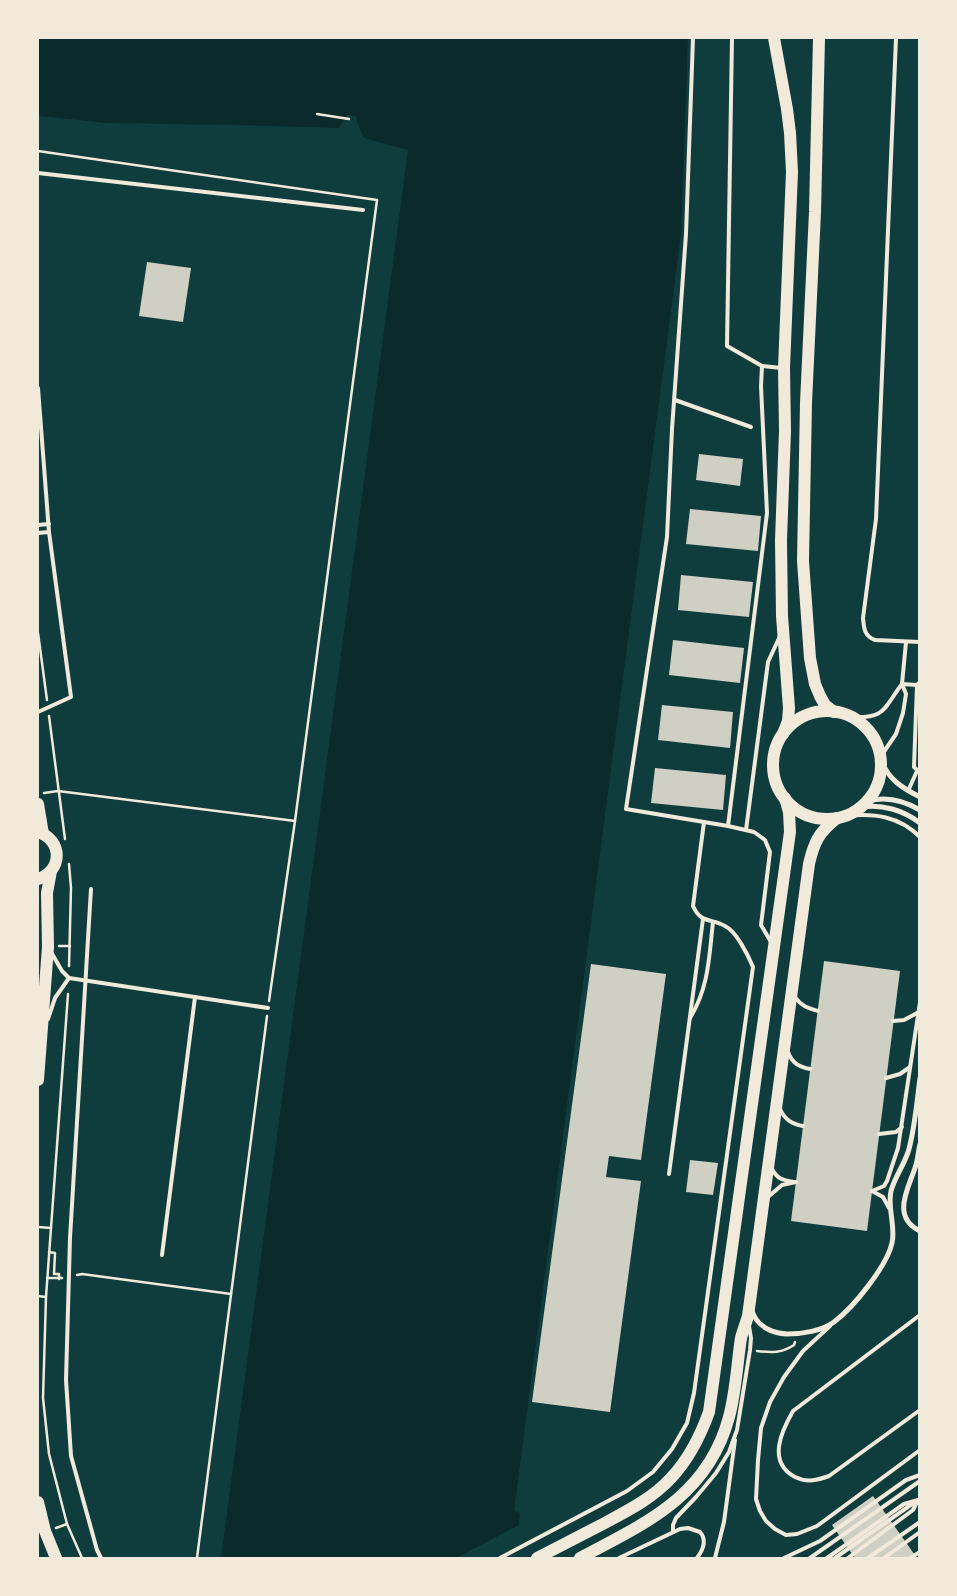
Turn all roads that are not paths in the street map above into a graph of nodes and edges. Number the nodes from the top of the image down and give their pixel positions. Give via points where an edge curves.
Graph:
1 (693, 38) edge
2 (732, 38) edge
3 (774, 38) edge
4 (819, 38) edge
5 (896, 38) edge
6 (38, 173) edge
7 (363, 210) dead end
8 (762, 366) junction
9 (784, 368) junction
10 (38, 388) edge
11 (675, 400) junction
12 (751, 427) dead end
13 (49, 524) junction
14 (38, 525) edge
15 (49, 532) junction
16 (38, 533) edge
17 (783, 629) junction
18 (906, 642) junction
19 (920, 642) edge
20 (902, 684) junction
21 (918, 684) edge
22 (38, 712) edge
23 (834, 712) junction
24 (850, 717) junction
25 (783, 734) junction
26 (881, 758) junction
27 (918, 772) edge
28 (908, 791) junction
29 (920, 797) edge
30 (785, 798) junction
31 (38, 804) edge
32 (865, 804) junction
33 (920, 810) edge
34 (841, 817) junction
35 (704, 822) junction
36 (920, 823) edge
37 (728, 826) junction
38 (746, 830) junction
39 (40, 833) edge
40 (920, 837) edge
41 (51, 871) junction
42 (38, 878) edge
43 (91, 889) dead end
44 (702, 919) junction
45 (714, 922) junction
46 (48, 946) junction
47 (774, 948) junction
48 (69, 978) junction
49 (86, 979) junction
50 (792, 988) junction
51 (196, 997) junction
52 (920, 1002) edge
53 (268, 1008) road end
54 (818, 1011) dead end
55 (919, 1012) edge
56 (689, 1020) junction
57 (893, 1021) dead end
58 (41, 1040) junction
59 (784, 1042) junction
60 (910, 1067) junction
61 (810, 1069) dead end
62 (886, 1078) dead end
63 (920, 1078) edge
64 (38, 1080) edge
65 (777, 1102) junction
66 (803, 1126) dead end
67 (902, 1128) junction
68 (879, 1134) dead end
69 (920, 1144) edge
70 (769, 1162) junction
71 (892, 1168) junction
72 (669, 1174) dead end
73 (891, 1192) junction
74 (763, 1202) junction
75 (891, 1214) junction
76 (920, 1232) edge
77 (162, 1255) dead end
78 (749, 1302) junction
79 (920, 1315) edge
80 (748, 1316) junction
81 (833, 1323) junction
82 (920, 1410) edge
83 (737, 1430) junction
84 (920, 1450) edge
85 (920, 1475) edge
86 (920, 1481) edge
87 (919, 1499) edge
88 (38, 1502) edge
89 (920, 1522) edge
90 (673, 1531) junction
91 (920, 1532) edge
92 (920, 1552) edge
93 (56, 1558) edge
94 (101, 1558) edge
95 (500, 1558) edge
96 (537, 1558) edge
97 (580, 1558) edge
98 (619, 1558) edge
99 (696, 1558) edge
100 (715, 1558) edge
101 (784, 1558) edge
102 (810, 1558) edge
103 (827, 1558) edge
104 (835, 1558) edge
105 (848, 1558) edge
106 (868, 1558) edge
107 (884, 1558) edge
108 (910, 1558) edge

1 - 11 lane via 686,234
2 - 8 lane via 727,346
3 - 9 main road via 788,109 792,172
4 - 23 main road via 803,561 810,658 820,696
5 - 18 lane via 876,519 863,618 865,632 870,639
6 - 7 lane
8 - 9 lane
8 - 37 lane via 767,513
9 - 17 main road
10 - 13 lane
11 - 12 lane
11 - 35 lane via 667,537 626,809
13 - 14 lane
13 - 15 lane
15 - 16 lane
15 - 22 lane via 71,697
17 - 25 main road via 789,708
17 - 38 lane via 768,662
18 - 19 lane
18 - 20 lane
20 - 21 lane
20 - 24 lane via 877,715
20 - 26 lane via 906,694 903,713 896,734
21 - 27 lane via 914,767
23 - 24 main road
23 - 25 main road via 805,716
24 - 26 main road via 870,734
25 - 30 main road via 775,752 773,771
26 - 28 street via 890,778
26 - 32 main road via 878,786
27 - 28 lane
28 - 29 street
30 - 34 main road via 808,816
30 - 47 main road via 790,832
31 - 39 main road
32 - 33 street via 876,799 893,799
32 - 34 main road
32 - 36 street via 896,810
34 - 40 lane via 868,814 894,820
34 - 50 main road via 820,833 813,847
35 - 37 lane
35 - 44 lane via 693,906
37 - 38 lane
38 - 47 lane via 760,835 770,852 761,925
39 - 41 main road via 52,842 57,853
41 - 42 main road
41 - 46 main road via 47,893
43 - 49 lane
44 - 45 lane
44 - 56 lane
45 - 56 lane via 706,984
45 - 95 lane via 734,934 753,968 694,1393 687,1423 653,1472 627,1490
46 - 48 lane
46 - 58 main road
47 - 96 main road via 711,1396 702,1431 684,1462 657,1490 622,1514
48 - 49 lane
48 - 58 lane via 55,998
49 - 51 lane
49 - 94 lane via 68,1278 66,1380 71,1456
50 - 54 lane via 799,1003
50 - 59 main road
51 - 53 lane
51 - 77 lane
52 - 55 lane
55 - 57 lane via 904,1020
55 - 60 lane
56 - 72 lane
58 - 64 main road
59 - 61 lane via 797,1065
59 - 65 main road
60 - 62 lane
60 - 67 lane
63 - 73 street via 909,1151
65 - 66 lane via 783,1115 793,1124
65 - 70 main road
67 - 68 lane
67 - 71 lane
69 - 76 street via 904,1196 909,1223
70 - 74 main road
70 - 74 lane via 778,1178 796,1182 782,1185
71 - 73 lane
71 - 75 lane via 884,1186 872,1191 883,1197
73 - 75 street
74 - 78 main road
75 - 81 street via 894,1234 886,1262 856,1301
78 - 80 main road
78 - 81 street via 755,1319 772,1331 796,1333 817,1330
79 - 82 lane via 793,1410 783,1429 780,1462 789,1474 798,1479 820,1480
80 - 83 lane via 752,1338
80 - 97 main road via 730,1416 707,1467 692,1486 645,1524
81 - 84 lane via 793,1364 767,1410 761,1428 756,1499 766,1521 786,1535 816,1526
83 - 90 lane via 716,1473 676,1518
83 - 100 lane via 724,1522
85 - 101 lane via 906,1480 820,1541
86 - 102 lane
87 - 103 lane via 904,1504
87 - 104 lane
87 - 105 lane via 913,1510
88 - 93 main road
89 - 106 lane
90 - 98 lane
90 - 99 lane via 696,1529 702,1535 704,1543
91 - 107 lane
92 - 108 lane

